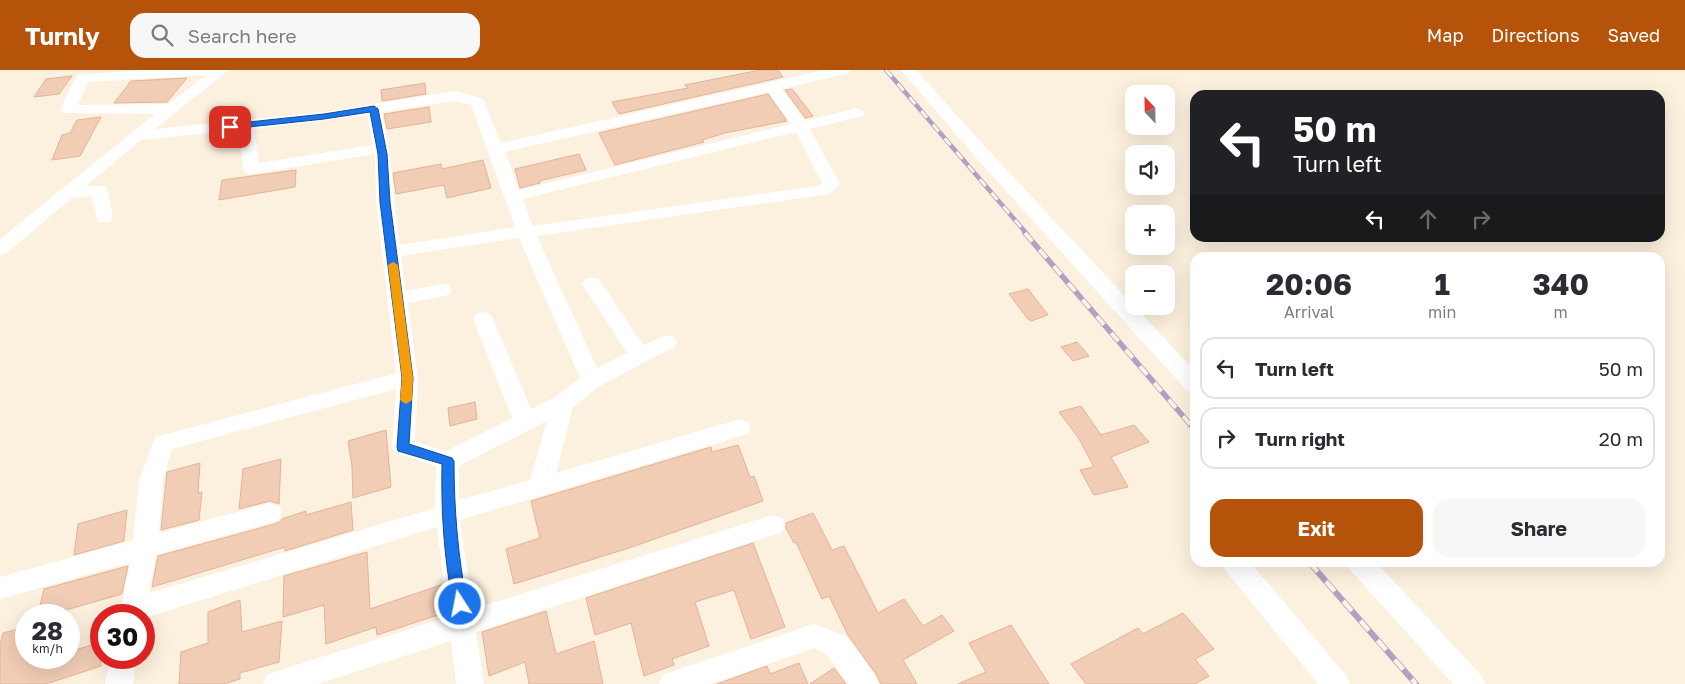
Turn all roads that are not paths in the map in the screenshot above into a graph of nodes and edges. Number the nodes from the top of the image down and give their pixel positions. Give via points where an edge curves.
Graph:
1 (221, 70) edge
2 (844, 70) edge
3 (908, 70) edge
4 (773, 86) junction
5 (171, 109) junction
6 (374, 109) junction
7 (857, 113) dead end
8 (246, 125) junction
9 (802, 127) junction
10 (137, 136) junction
11 (382, 148) junction
12 (497, 149) junction
13 (69, 193) junction
14 (514, 196) junction
15 (104, 218) dead end
16 (526, 232) junction
17 (0, 249) edge
18 (391, 252) junction
19 (592, 284) dead end
20 (442, 290) dead end
21 (397, 299) junction
22 (483, 319) dead end
23 (667, 342) dead end
24 (639, 356) junction
25 (408, 378) junction
26 (592, 380) junction
27 (1190, 380) edge
28 (563, 403) junction
29 (525, 422) junction
30 (740, 428) dead end
31 (448, 461) junction
32 (540, 487) junction
33 (270, 513) dead end
34 (447, 514) junction
35 (773, 525) dead end
36 (145, 548) junction
37 (1238, 567) edge
38 (1364, 567) edge
39 (0, 588) edge
40 (134, 604) edge
41 (155, 605) edge
42 (464, 623) junction
43 (122, 669) edge
44 (119, 684) edge
45 (277, 684) edge
46 (470, 684) edge
47 (673, 684) edge
48 (865, 684) edge
49 (1336, 684) edge
50 (1471, 684) edge

1 - 5 street
1 - 5 street via 82,78 68,110
2 - 4 street
3 - 27 street
4 - 9 street
4 - 12 street
5 - 10 street
6 - 8 street
6 - 11 street
6 - 12 street via 455,96 478,102
7 - 9 street
8 - 10 street
8 - 11 street via 251,169
9 - 14 street
9 - 16 street via 831,184 823,190
10 - 13 street
11 - 18 street
12 - 14 street
13 - 15 street via 99,190
13 - 17 street
14 - 16 street
16 - 18 street
16 - 26 street
18 - 21 street
19 - 24 street
20 - 21 street
21 - 25 street
22 - 29 street
23 - 24 street
24 - 26 street
25 - 31 street via 403,447
25 - 36 street via 163,443 151,480
26 - 28 street
28 - 29 street
28 - 32 street
29 - 31 street
30 - 32 street
31 - 34 street
32 - 34 street
33 - 36 street
34 - 41 street
34 - 42 street
35 - 42 street
36 - 39 street
36 - 40 street
37 - 49 street
38 - 50 street
42 - 45 street
42 - 46 street
43 - 44 street
47 - 48 street via 814,636 836,645

